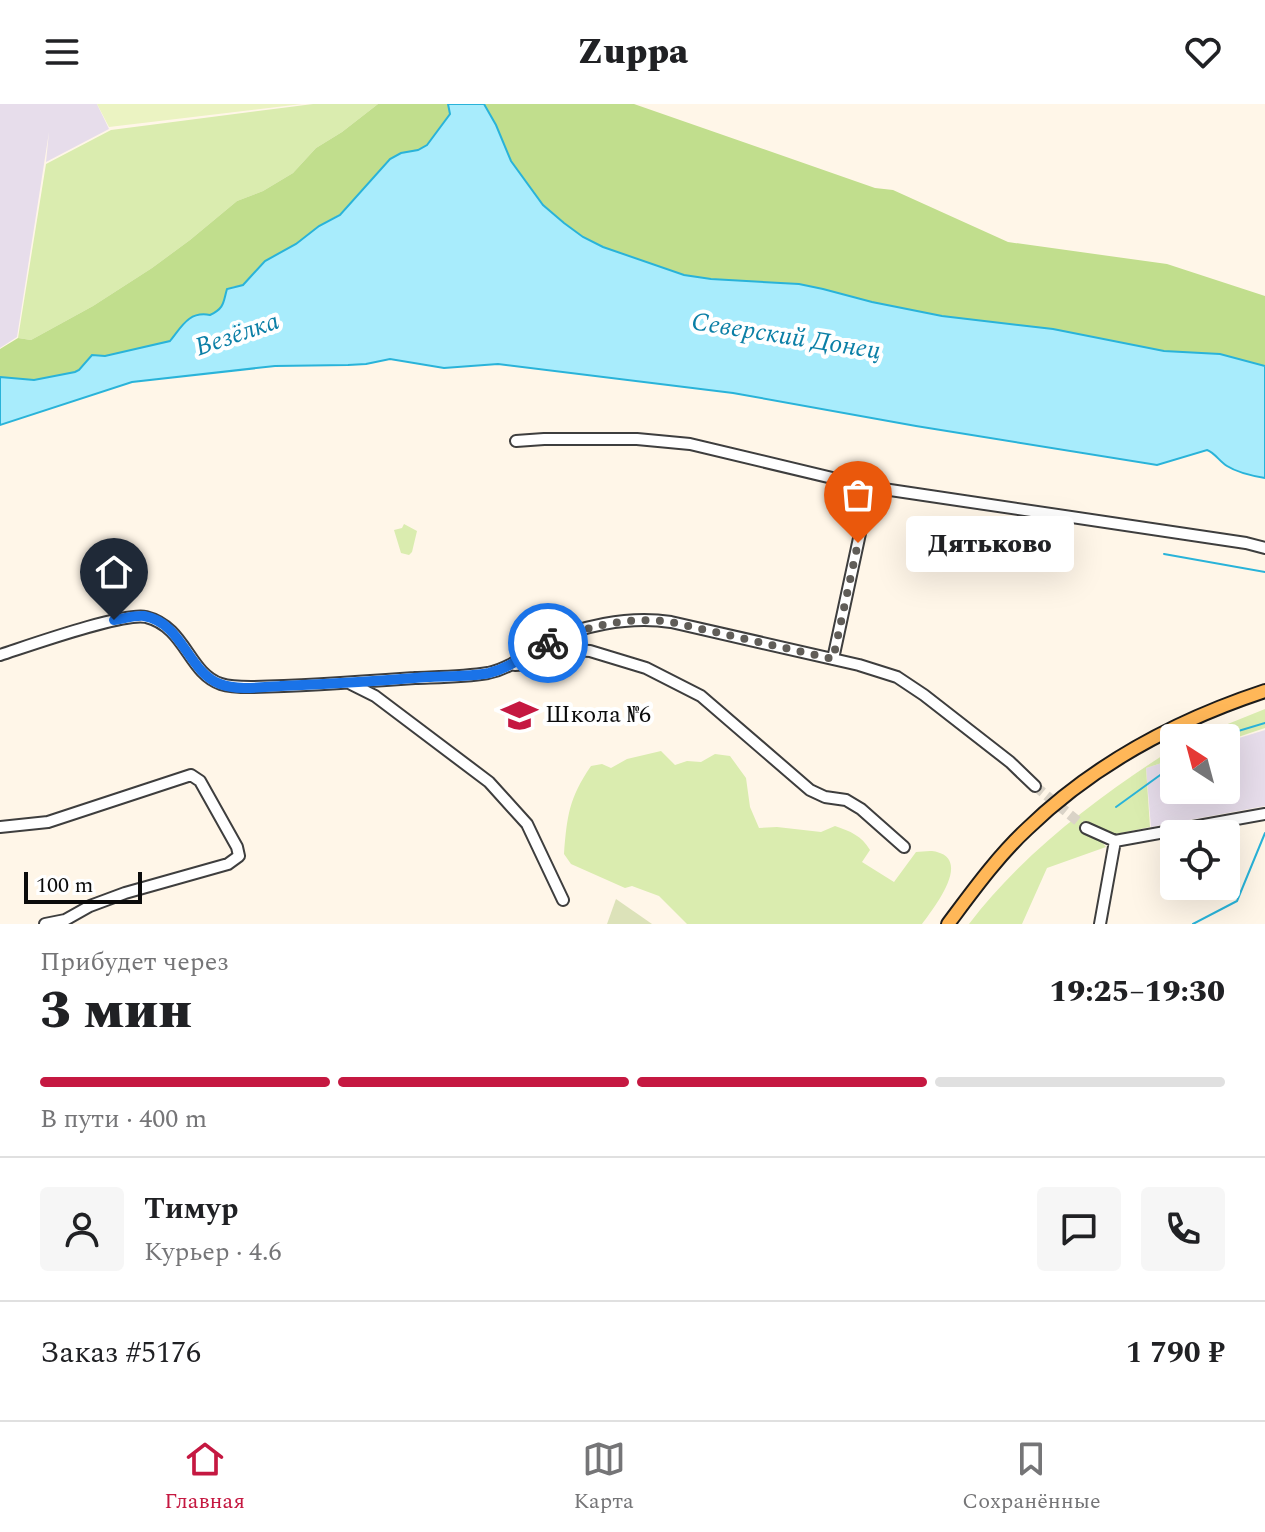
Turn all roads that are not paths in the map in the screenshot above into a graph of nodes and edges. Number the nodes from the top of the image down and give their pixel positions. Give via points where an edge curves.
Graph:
1 (516, 441) dead end
2 (870, 487) junction
3 (1265, 548) edge
4 (0, 655) edge
5 (833, 659) junction
6 (511, 665) junction
7 (349, 683) junction
8 (1265, 691) edge
9 (1035, 786) tunnel mouth
10 (1265, 814) edge
11 (0, 827) edge
12 (1086, 828) tunnel mouth
13 (1115, 841) junction
14 (904, 847) dead end
15 (563, 900) dead end
16 (45, 924) edge
17 (948, 924) edge
18 (1100, 924) edge

1 - 2 street via 637,439 690,444
2 - 3 street
2 - 5 street
4 - 7 street via 143,616 172,631 198,666 222,685
5 - 6 street via 651,619 565,635
5 - 9 street via 897,677
6 - 7 street via 489,673
6 - 14 street via 573,650 646,668 701,696 810,790 861,809
7 - 15 street via 375,696 489,782 527,824
8 - 17 main road via 1149,739 1064,797 1016,841
10 - 13 street
11 - 16 street via 48,822 191,775 200,781 237,847 239,856 228,864 125,893
12 - 13 street
13 - 18 street

